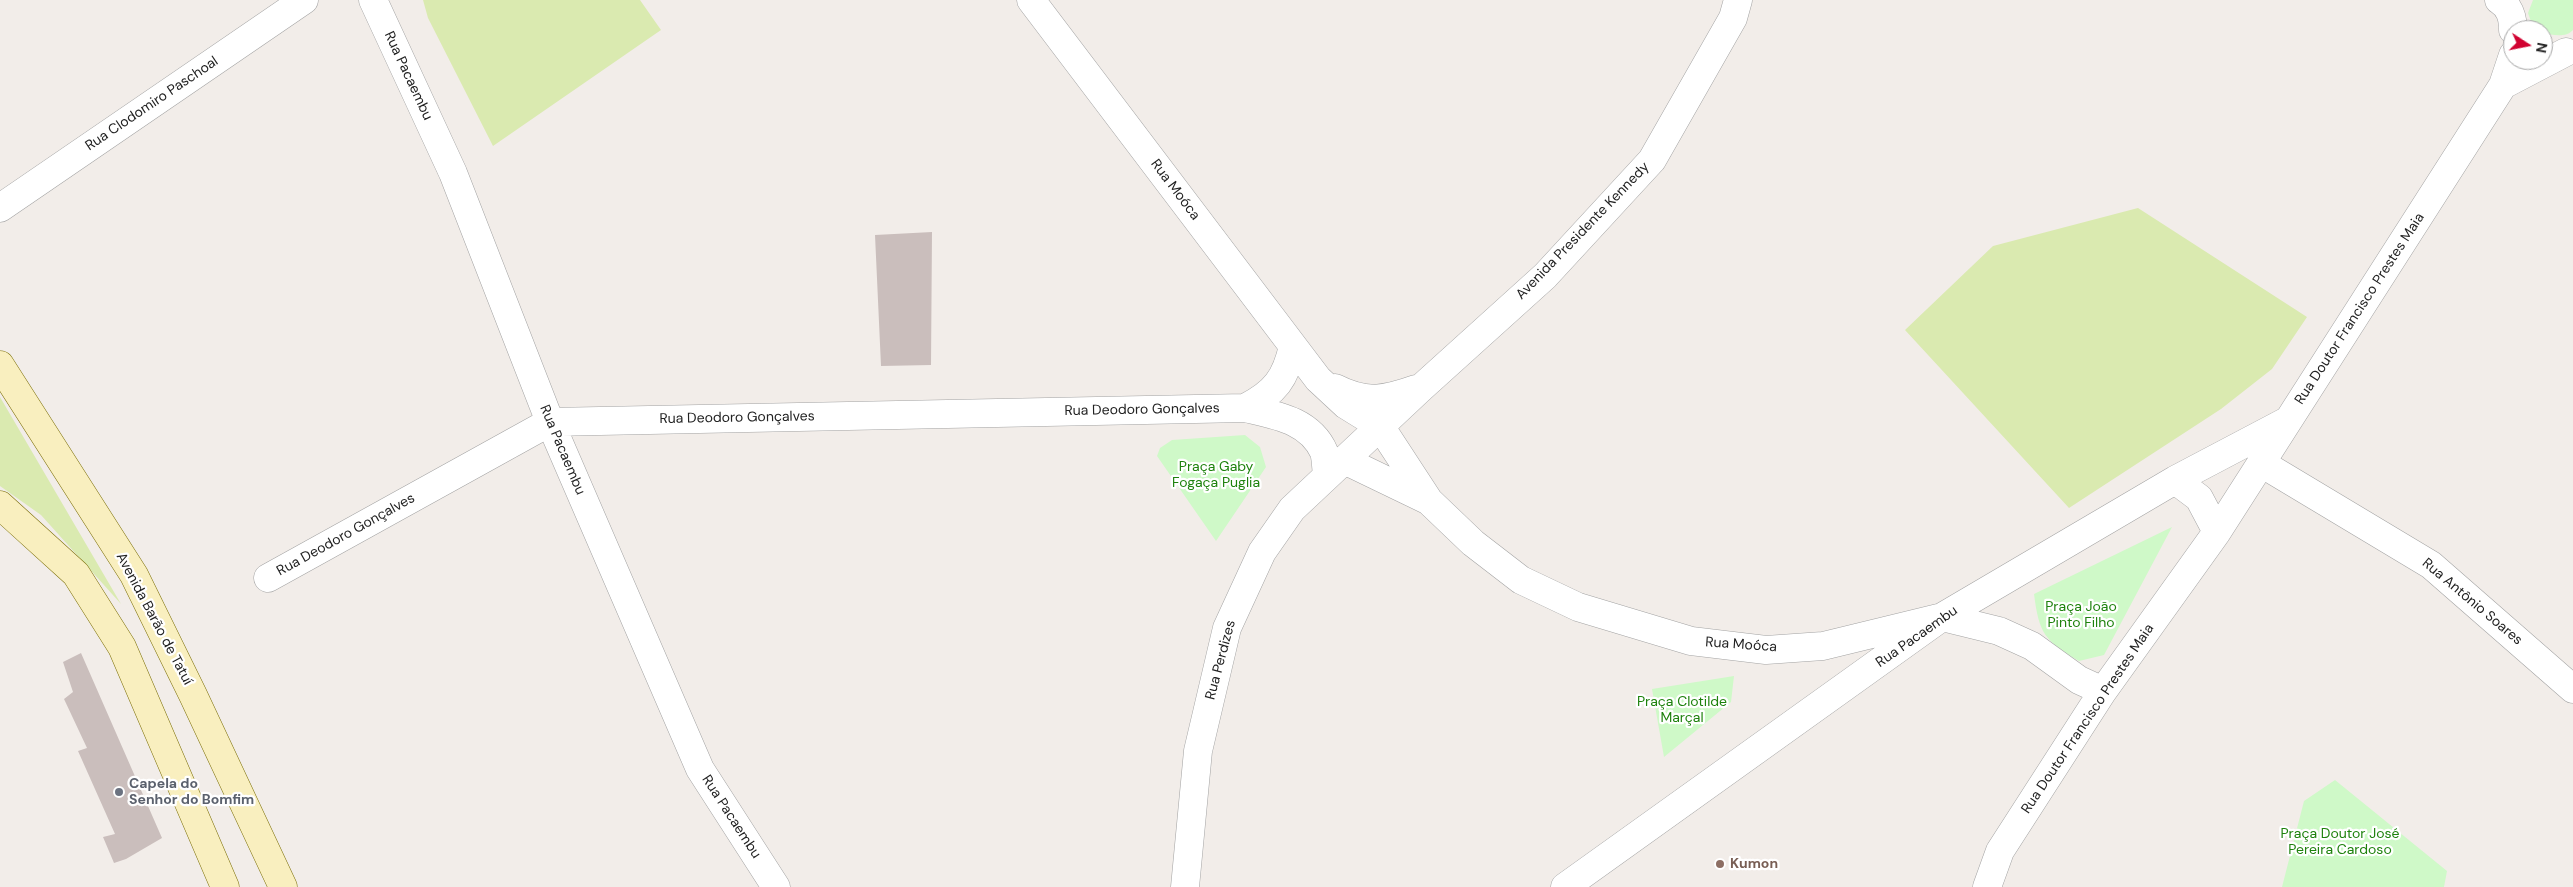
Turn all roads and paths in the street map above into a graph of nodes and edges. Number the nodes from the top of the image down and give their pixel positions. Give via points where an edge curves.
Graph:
1 (304, 0) edge
2 (373, 0) edge
3 (1031, 0) edge
4 (1738, 0) edge
5 (2561, 50) edge
6 (2508, 70) edge
7 (2503, 85) junction
8 (0, 208) edge
9 (1293, 346) junction
10 (0, 365) edge
11 (1318, 379) junction
12 (1421, 388) junction
13 (1245, 408) junction
14 (2290, 420) junction
15 (550, 422) junction
16 (1380, 426) junction
17 (2261, 464) junction
18 (1335, 467) junction
19 (2175, 480) junction
20 (1429, 501) junction
21 (0, 504) edge
22 (2217, 532) junction
23 (268, 578) dead end
24 (1942, 617) junction
25 (2573, 689) edge
26 (2103, 691) junction
27 (225, 887) edge
28 (282, 887) edge
29 (776, 887) edge
30 (1184, 887) edge
31 (1565, 887) edge
32 (1987, 887) edge

1 - 8 street, Rua Clodomiro Paschoal
2 - 15 street, Rua Pacaembu via 453,173
3 - 9 street, Rua Moóca
4 - 12 street, Avenida Presidente Kennedy via 1733,18 1652,160 1545,276
5 - 7 street, Rua Doutor Francisco Prestes Maia
6 - 7 street, Rua Doutor Francisco Prestes Maia
7 - 14 street, Rua Doutor Francisco Prestes Maia
9 - 11 street, Rua Moóca
9 - 13 street via 1288,367 1279,383 1262,399
10 - 28 main road, Avenida Barão de Tatuí via 134,575
11 - 12 street, Rua Moóca via 1349,395 1365,399 1388,399
11 - 16 street, Rua Moóca via 1346,405
12 - 16 street, Avenida Presidente Kennedy
13 - 15 street, Rua Deodoro Gonçalves
13 - 18 street, Rua Deodoro Gonçalves via 1290,418 1312,434
14 - 17 street, Rua Doutor Francisco Prestes Maia
14 - 19 street, Rua Pacaembu
15 - 23 street, Rua Deodoro Gonçalves
15 - 29 street, Rua Pacaembu via 700,769
16 - 18 street, Rua Perdizes
16 - 20 street, Rua Moóca
17 - 22 street, Rua Doutor Francisco Prestes Maia
17 - 25 street, Rua Antônio Soares via 2431,565
18 - 20 street, Rua Moóca
18 - 30 street, Rua Perdizes via 1292,509 1262,552 1227,628 1198,751
19 - 22 street via 2199,498
19 - 24 street, Rua Pacaembu
20 - 24 street, Rua Moóca via 1473,543 1521,580 1578,607 1691,641 1766,650 1823,646
21 - 27 main road via 76,574 122,647
22 - 26 street, Rua Doutor Francisco Prestes Maia
24 - 26 street, Rua Moóca via 1999,631 2032,646 2079,680
24 - 31 street, Rua Pacaembu
26 - 32 street, Rua Doutor Francisco Prestes Maia via 2000,851

